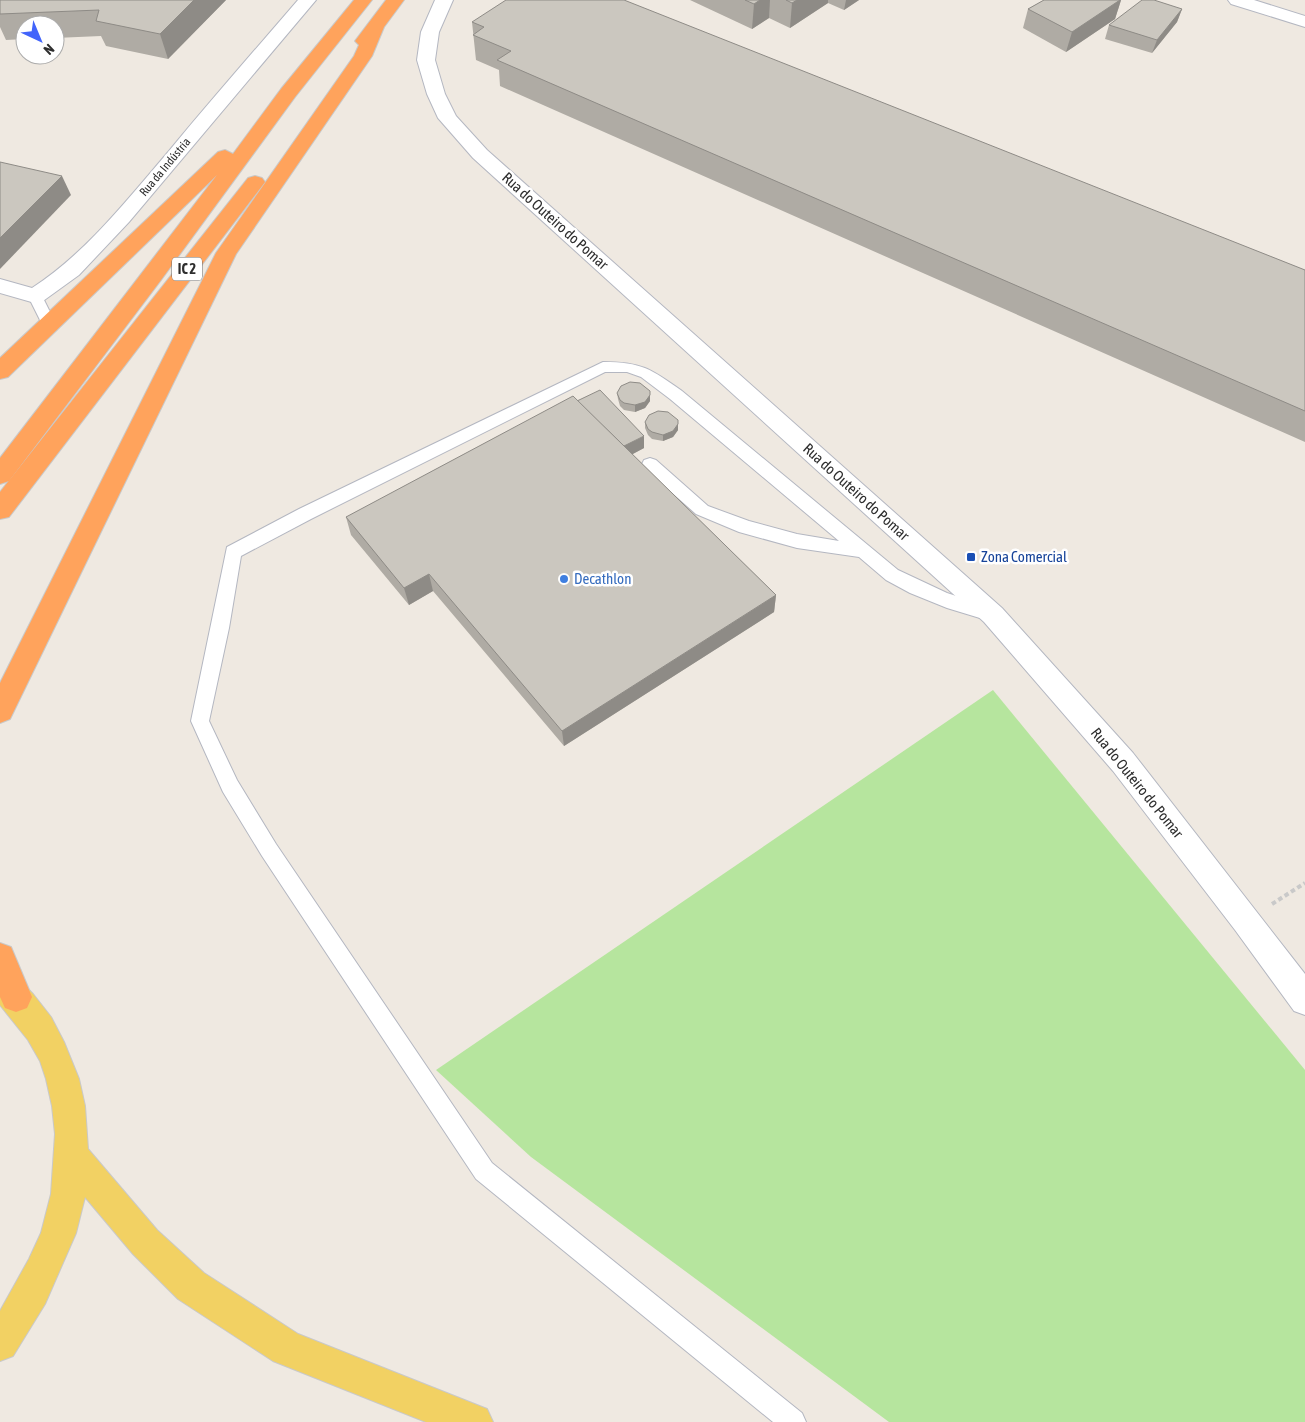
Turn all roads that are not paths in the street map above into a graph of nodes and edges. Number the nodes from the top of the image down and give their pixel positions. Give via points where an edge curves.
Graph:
1 (307, 0) edge
2 (364, 0) edge
3 (395, 0) edge
4 (444, 0) edge
5 (1237, 0) edge
6 (1305, 22) edge
7 (375, 27) junction
8 (288, 93) junction
9 (3, 290) edge
10 (35, 296) junction
11 (50, 326) junction
12 (0, 371) edge
13 (650, 464) dead end
14 (0, 476) edge
15 (0, 510) edge
16 (863, 551) junction
17 (993, 616) junction
18 (0, 711) edge
19 (0, 958) edge
20 (8, 990) edge
21 (1305, 1000) edge
22 (71, 1155) junction
23 (0, 1343) edge
24 (474, 1422) edge
25 (793, 1422) edge

1 - 10 street, Rua da Indústria via 118,221 73,268
2 - 8 highway, IC 2
3 - 7 highway, IC 2
4 - 17 street, Rua do Outeiro do Pomar via 430,32 426,60 447,118 480,154
5 - 6 street
7 - 15 highway, IC 2
7 - 18 highway via 363,56 226,253
8 - 11 highway
8 - 14 highway, IC 2
9 - 10 street
10 - 11 lane
11 - 12 highway
13 - 16 lane via 702,510 745,527 796,541
16 - 17 lane via 912,587 948,603
16 - 25 lane via 646,373 628,367 603,368 233,552 200,721 230,786 269,850 484,1172
17 - 21 street, Rua do Outeiro do Pomar via 1123,762
19 - 20 highway
20 - 22 main road via 38,1026 58,1060 70,1107
22 - 23 main road via 68,1195 56,1236 39,1274
22 - 24 main road via 145,1242 192,1286 227,1311 286,1348

